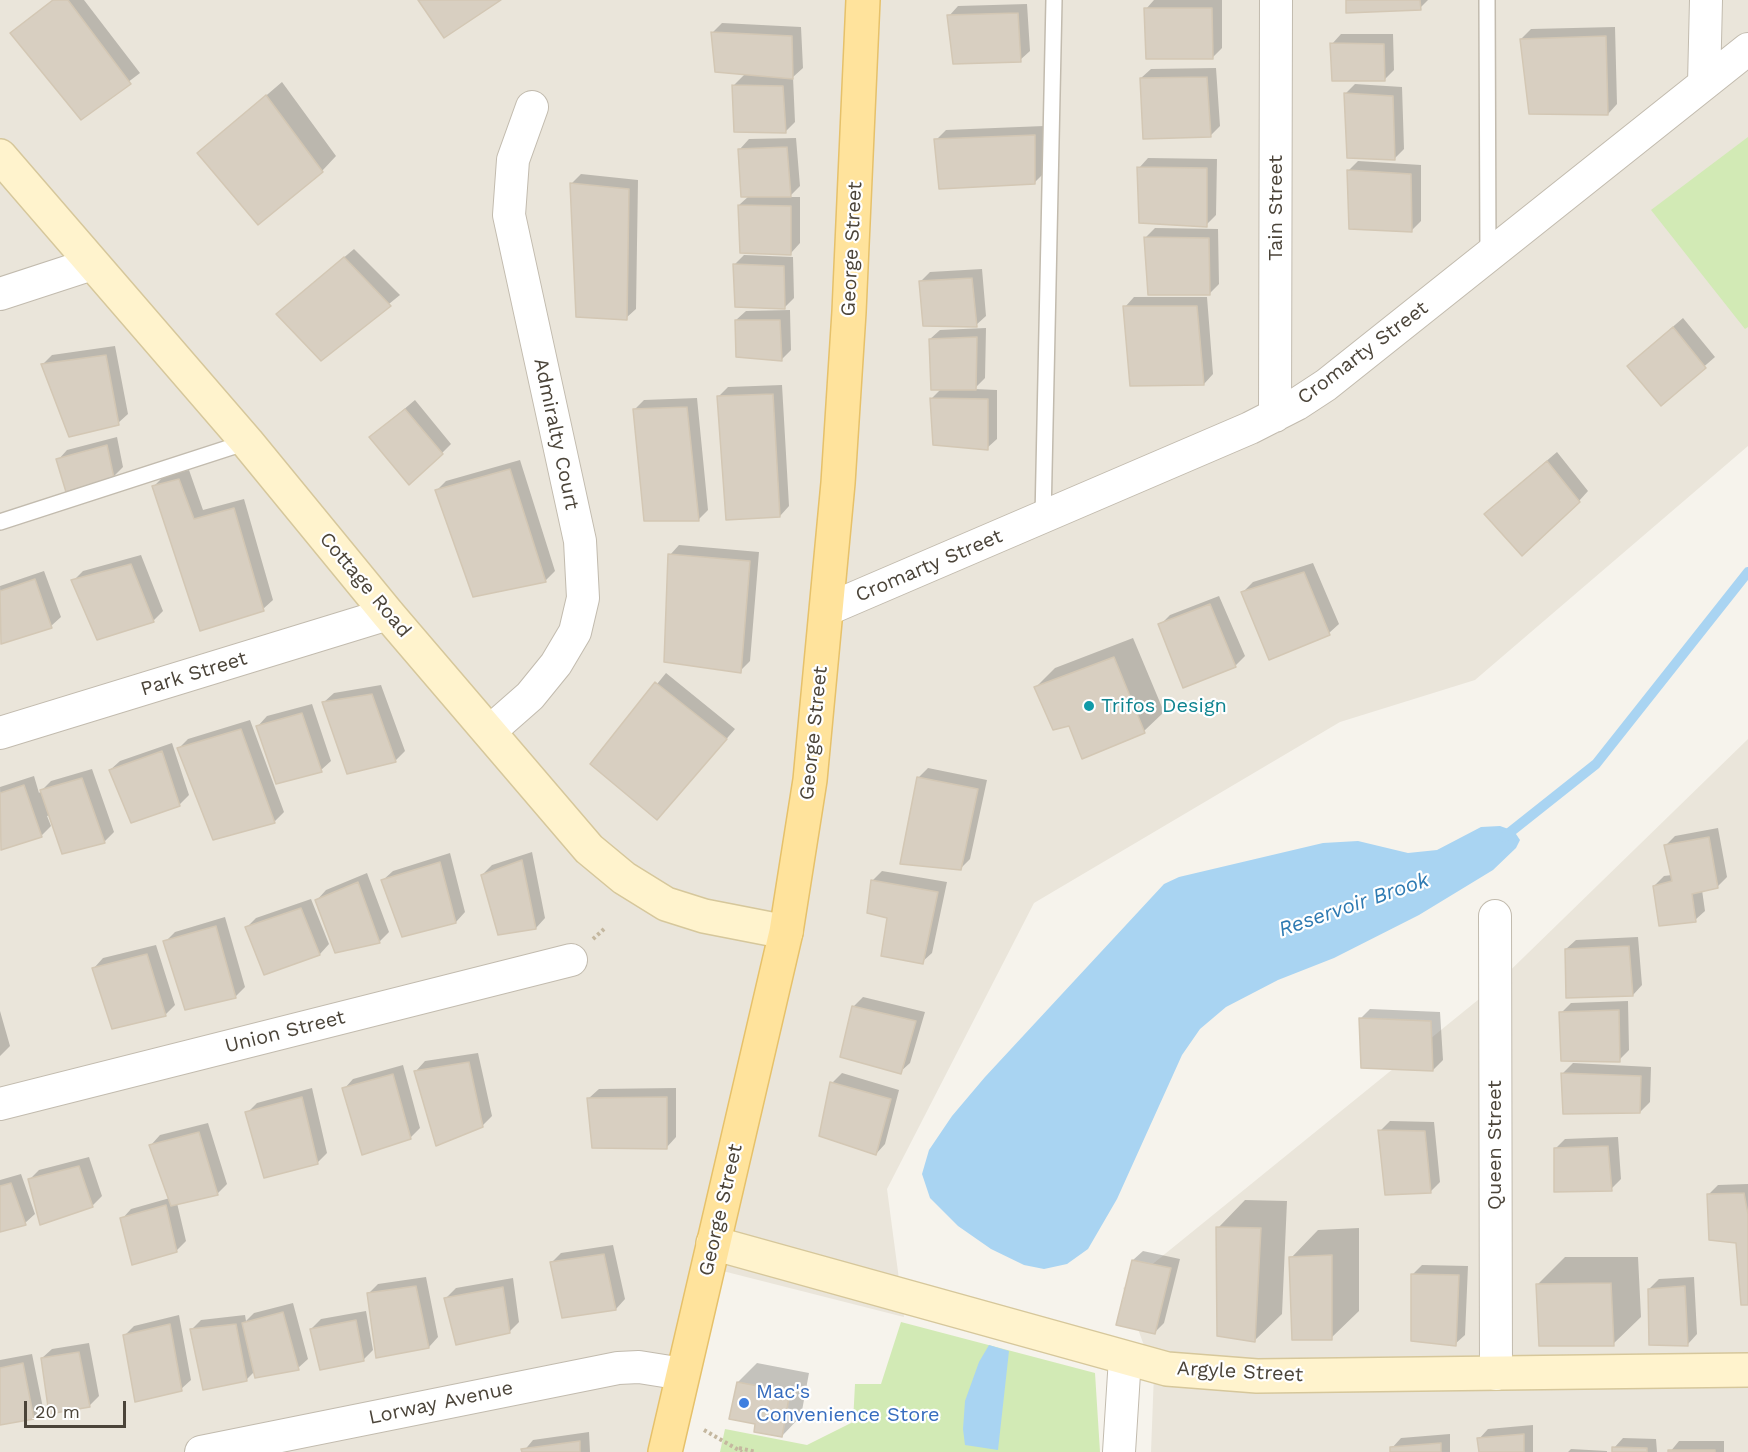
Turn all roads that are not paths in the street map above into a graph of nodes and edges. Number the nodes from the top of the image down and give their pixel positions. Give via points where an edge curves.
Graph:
1 (863, 0) edge
2 (1054, 0) edge
3 (1276, 0) edge
4 (1487, 0) edge
5 (1706, 0) edge
6 (1748, 49) edge
7 (1704, 84) junction
8 (532, 107) dead end
9 (0, 156) edge
10 (1488, 256) junction
11 (92, 264) junction
12 (0, 294) edge
13 (1275, 416) junction
14 (247, 442) junction
15 (1043, 518) junction
16 (0, 522) edge
17 (826, 610) junction
18 (388, 614) junction
19 (489, 732) junction
20 (0, 734) edge
21 (1495, 916) dead end
22 (786, 932) junction
23 (571, 960) dead end
24 (0, 1104) edge
25 (713, 1243) junction
26 (1125, 1358) junction
27 (1748, 1371) edge
28 (683, 1374) junction
29 (1496, 1374) junction
30 (201, 1452) edge
31 (664, 1452) edge
32 (1119, 1452) edge

1 - 17 main road, George Street via 848,334
2 - 15 lane
3 - 13 street, Tain Street
4 - 10 lane
5 - 7 street
6 - 7 street, Cromarty Street
7 - 10 street, Cromarty Street
8 - 19 street, Admiralty Court via 513,160 510,215 579,541 584,598 575,632 556,664 530,696
9 - 11 main road, Cottage Road
10 - 13 street, Cromarty Street via 1326,385
11 - 12 street
11 - 14 main road, Cottage Road
13 - 15 street, Cromarty Street
14 - 16 lane
14 - 18 main road, Cottage Road
15 - 17 street, Cromarty Street
17 - 22 main road, George Street via 810,780
18 - 19 main road, Cottage Road
18 - 20 street, Park Street
19 - 22 main road, Cottage Road via 588,849 624,878 666,904 704,916
21 - 29 street, Queen Street
22 - 25 main road, George Street
23 - 24 street, Union Street
25 - 26 main road, Argyle Street
25 - 28 main road, George Street
26 - 29 main road, Argyle Street via 1167,1369 1223,1375
26 - 32 street
27 - 29 main road, Argyle Street
28 - 30 street, Lorway Avenue via 663,1369 618,1368
28 - 31 main road, George Street

